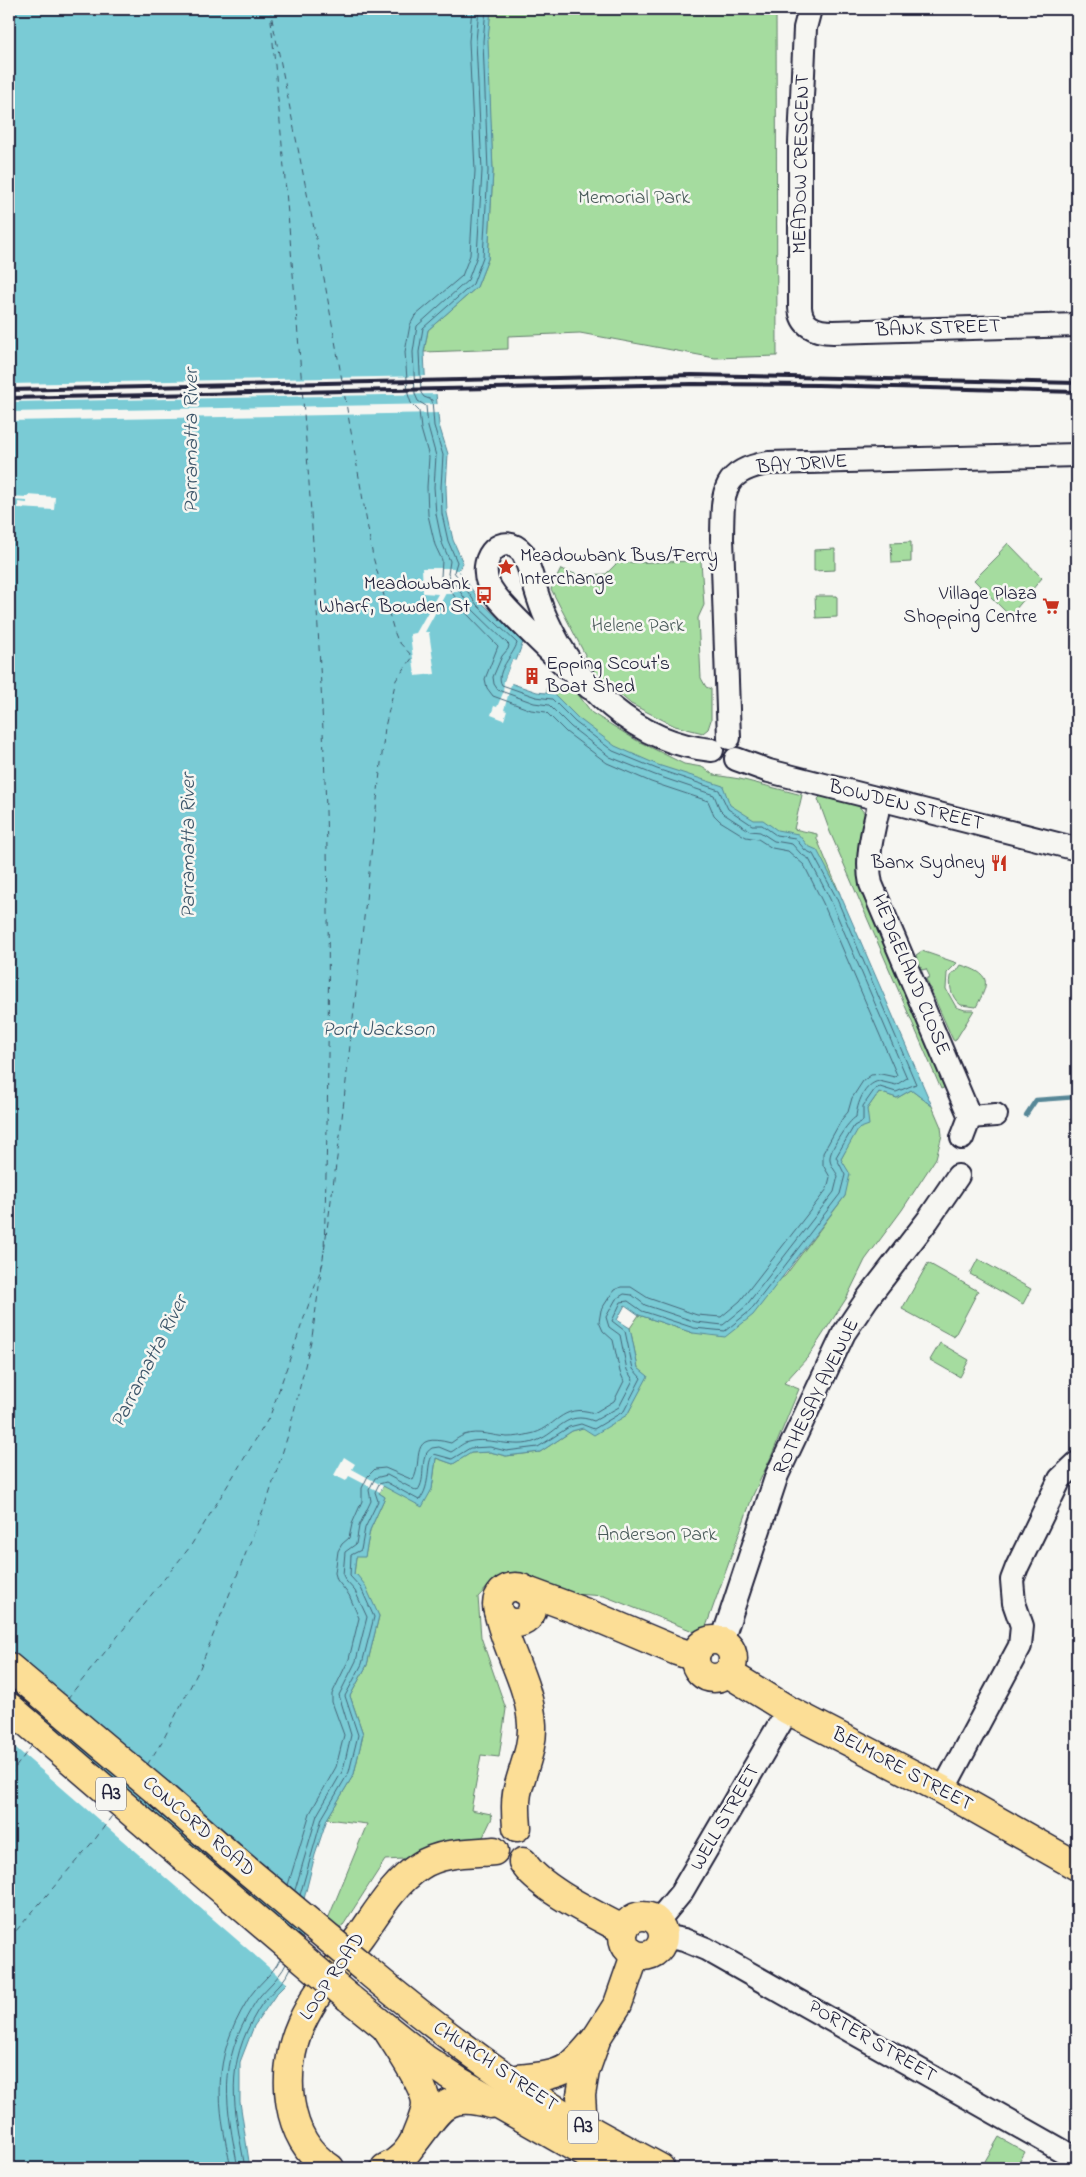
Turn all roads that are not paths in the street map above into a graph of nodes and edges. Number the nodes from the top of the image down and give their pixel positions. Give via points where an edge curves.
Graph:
1 (810, 9) edge
2 (802, 320) joint
3 (1077, 325) edge
4 (1077, 455) edge
5 (590, 688) junction
6 (720, 744) junction
7 (736, 760) joint
8 (880, 800) junction
9 (1077, 849) edge
10 (996, 1115) dead end
11 (970, 1117) junction
12 (962, 1138) dead end
13 (958, 1176) dead end
14 (1077, 1463) edge
15 (527, 1609) junction
16 (722, 1641) junction
17 (695, 1656) junction
18 (516, 1660) junction
19 (9, 1667) edge
20 (728, 1673) junction
21 (9, 1707) edge
22 (788, 1710) junction
23 (943, 1790) junction
24 (517, 1827) junction
25 (494, 1851) junction
26 (523, 1862) junction
27 (1077, 1866) edge
28 (660, 1929) junction
29 (624, 1930) junction
30 (635, 1955) junction
31 (364, 1968) joint
32 (349, 1998) joint
33 (386, 2028) junction
34 (597, 2038) junction
35 (510, 2080) junction
36 (502, 2108) junction
37 (583, 2127) junction
38 (412, 2145) junction
39 (1077, 2159) edge
40 (330, 2168) edge
41 (385, 2168) edge
42 (611, 2168) edge
43 (660, 2168) edge

1 - 2 street, MEADOW CRESCENT via 805,28 800,143
2 - 3 street, BANK STREET via 812,328 833,332
4 - 6 street, BAY DRIVE via 769,463 751,467 734,477 727,484 722,523
5 - 5 street via 559,662 493,592 486,576 487,557 494,548 515,546 525,558 553,634
5 - 6 street via 625,717 656,736 691,748
6 - 7 street, BAY DRIVE via 735,742 738,749
7 - 8 street, BOWDEN STREET
8 - 9 street, BOWDEN STREET
8 - 11 street, HEDGELAND CLOSE via 869,851 871,884
10 - 11 street
11 - 12 street
13 - 16 street, ROTHESAY AVENUE via 844,1333 777,1475
14 - 23 street via 1060,1479 1012,1580 1014,1603 1022,1626 1020,1646
15 - 17 main road via 570,1608
15 - 18 main road via 519,1633
15 - 18 main road via 512,1588 499,1598 502,1629
16 - 17 main road via 705,1642
16 - 20 main road via 733,1656
17 - 20 main road via 697,1668 706,1676 717,1678
18 - 24 main road via 527,1693 532,1727 530,1749 517,1793
19 - 31 main road, CONCORD ROAD / A3, bridge
20 - 22 main road, BELMORE STREET
21 - 32 main road, CONCORD ROAD / A3, bridge
22 - 23 main road, BELMORE STREET
22 - 28 street, WELL STREET
23 - 27 main road, BELMORE STREET
24 - 25 main road via 498,1832 493,1843
24 - 26 main road via 528,1834 531,1844 530,1853
25 - 26 main road via 502,1863
25 - 40 main road, LOOP ROAD via 435,1859 407,1876 337,1967 301,2024 290,2072 294,2119 313,2156
26 - 29 main road via 544,1884
28 - 29 main road via 648,1917 638,1916 629,1921
28 - 30 main road via 661,1946 654,1953
28 - 39 street, PORTER STREET via 706,1949
29 - 30 main road via 624,1945
30 - 34 main road via 618,2004
31 - 35 main road, CHURCH STREET / A3 via 440,2031
32 - 33 main road, CHURCH STREET / A3
33 - 36 main road, CHURCH STREET / A3
33 - 38 main road via 424,2094 425,2110
34 - 35 main road via 561,2071
34 - 37 main road via 582,2081
35 - 37 main road, CHURCH STREET / A3
36 - 38 main road via 475,2100 454,2100 443,2108
36 - 42 main road, CHURCH STREET / A3
37 - 43 main road, CHURCH STREET / A3
38 - 41 main road via 400,2159

